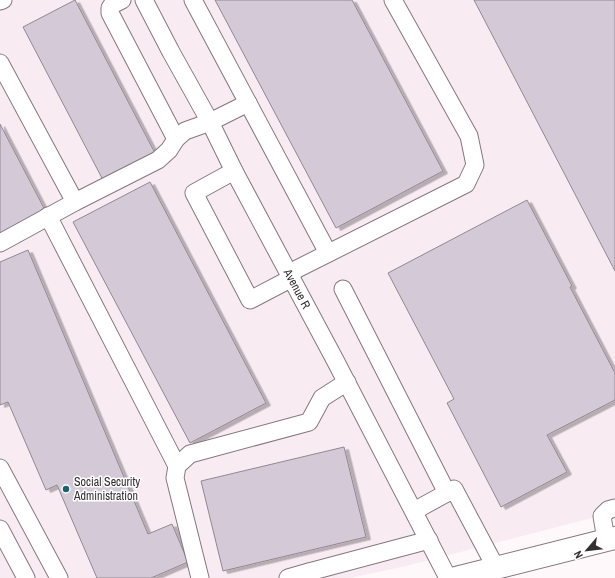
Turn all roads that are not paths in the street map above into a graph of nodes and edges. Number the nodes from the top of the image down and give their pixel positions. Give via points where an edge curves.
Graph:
1 (122, 0) edge
2 (144, 0) edge
3 (193, 0) edge
4 (394, 0) edge
5 (0, 63) edge
6 (248, 103) junction
7 (210, 122) junction
8 (176, 139) junction
9 (234, 170) junction
10 (75, 202) junction
11 (48, 216) junction
12 (0, 243) edge
13 (328, 253) junction
14 (290, 276) junction
15 (343, 289) dead end
16 (347, 382) junction
17 (177, 466) junction
18 (0, 468) edge
19 (447, 493) junction
20 (615, 508) edge
21 (414, 511) junction
22 (0, 529) edge
23 (610, 539) edge
24 (429, 540) junction
25 (496, 568) junction
26 (310, 575) edge
27 (24, 577) edge
28 (59, 578) edge
29 (200, 578) edge
30 (288, 578) edge
31 (448, 578) edge
32 (456, 578) edge

1 - 8 street via 112,5 110,13
2 - 7 street, Avenue R
3 - 6 street
4 - 13 street via 468,136 475,165 466,184
5 - 10 street
6 - 7 street
6 - 13 street
7 - 8 street via 185,131
7 - 9 street, Avenue R
8 - 10 street via 158,160
9 - 14 street, Avenue R
9 - 14 street via 194,193 250,300
10 - 11 street
11 - 12 street
11 - 17 street
13 - 14 street
14 - 16 street, Avenue R
15 - 19 street
16 - 17 street via 322,398 310,422 190,454
16 - 21 street, Avenue R
17 - 29 street via 175,478
18 - 28 street
19 - 21 street
19 - 25 street via 454,489
20 - 23 street via 602,516
21 - 24 street, Avenue R
22 - 27 street
23 - 25 main road
24 - 26 street
24 - 31 street, Avenue R
25 - 32 main road
26 - 30 street

